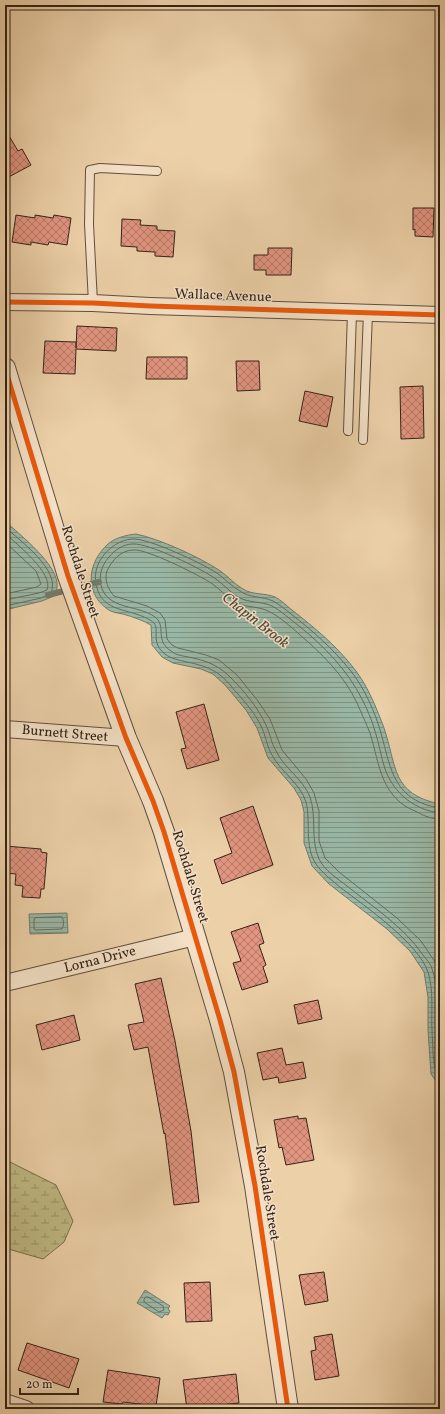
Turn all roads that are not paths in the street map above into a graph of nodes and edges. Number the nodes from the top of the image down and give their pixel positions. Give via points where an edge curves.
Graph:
1 (157, 171) dead end
2 (5, 302) edge
3 (93, 303) junction
4 (360, 313) junction
5 (440, 316) edge
6 (5, 368) edge
7 (348, 431) dead end
8 (364, 440) dead end
9 (5, 729) edge
10 (126, 738) junction
11 (195, 937) junction
12 (5, 983) edge
13 (5, 1402) edge
14 (26, 1409) edge
15 (288, 1409) edge

1 - 3 lane via 100,168 90,170 89,224
2 - 3 street, Wallace Avenue
3 - 4 street, Wallace Avenue
4 - 5 street, Wallace Avenue
4 - 7 lane
4 - 8 lane
6 - 10 street, Rochdale Street via 68,576
9 - 10 street, Burnett Street
10 - 11 street, Rochdale Street via 154,801
11 - 12 street, Lorna Drive
11 - 15 street, Rochdale Street via 228,1049 243,1116
13 - 14 street

